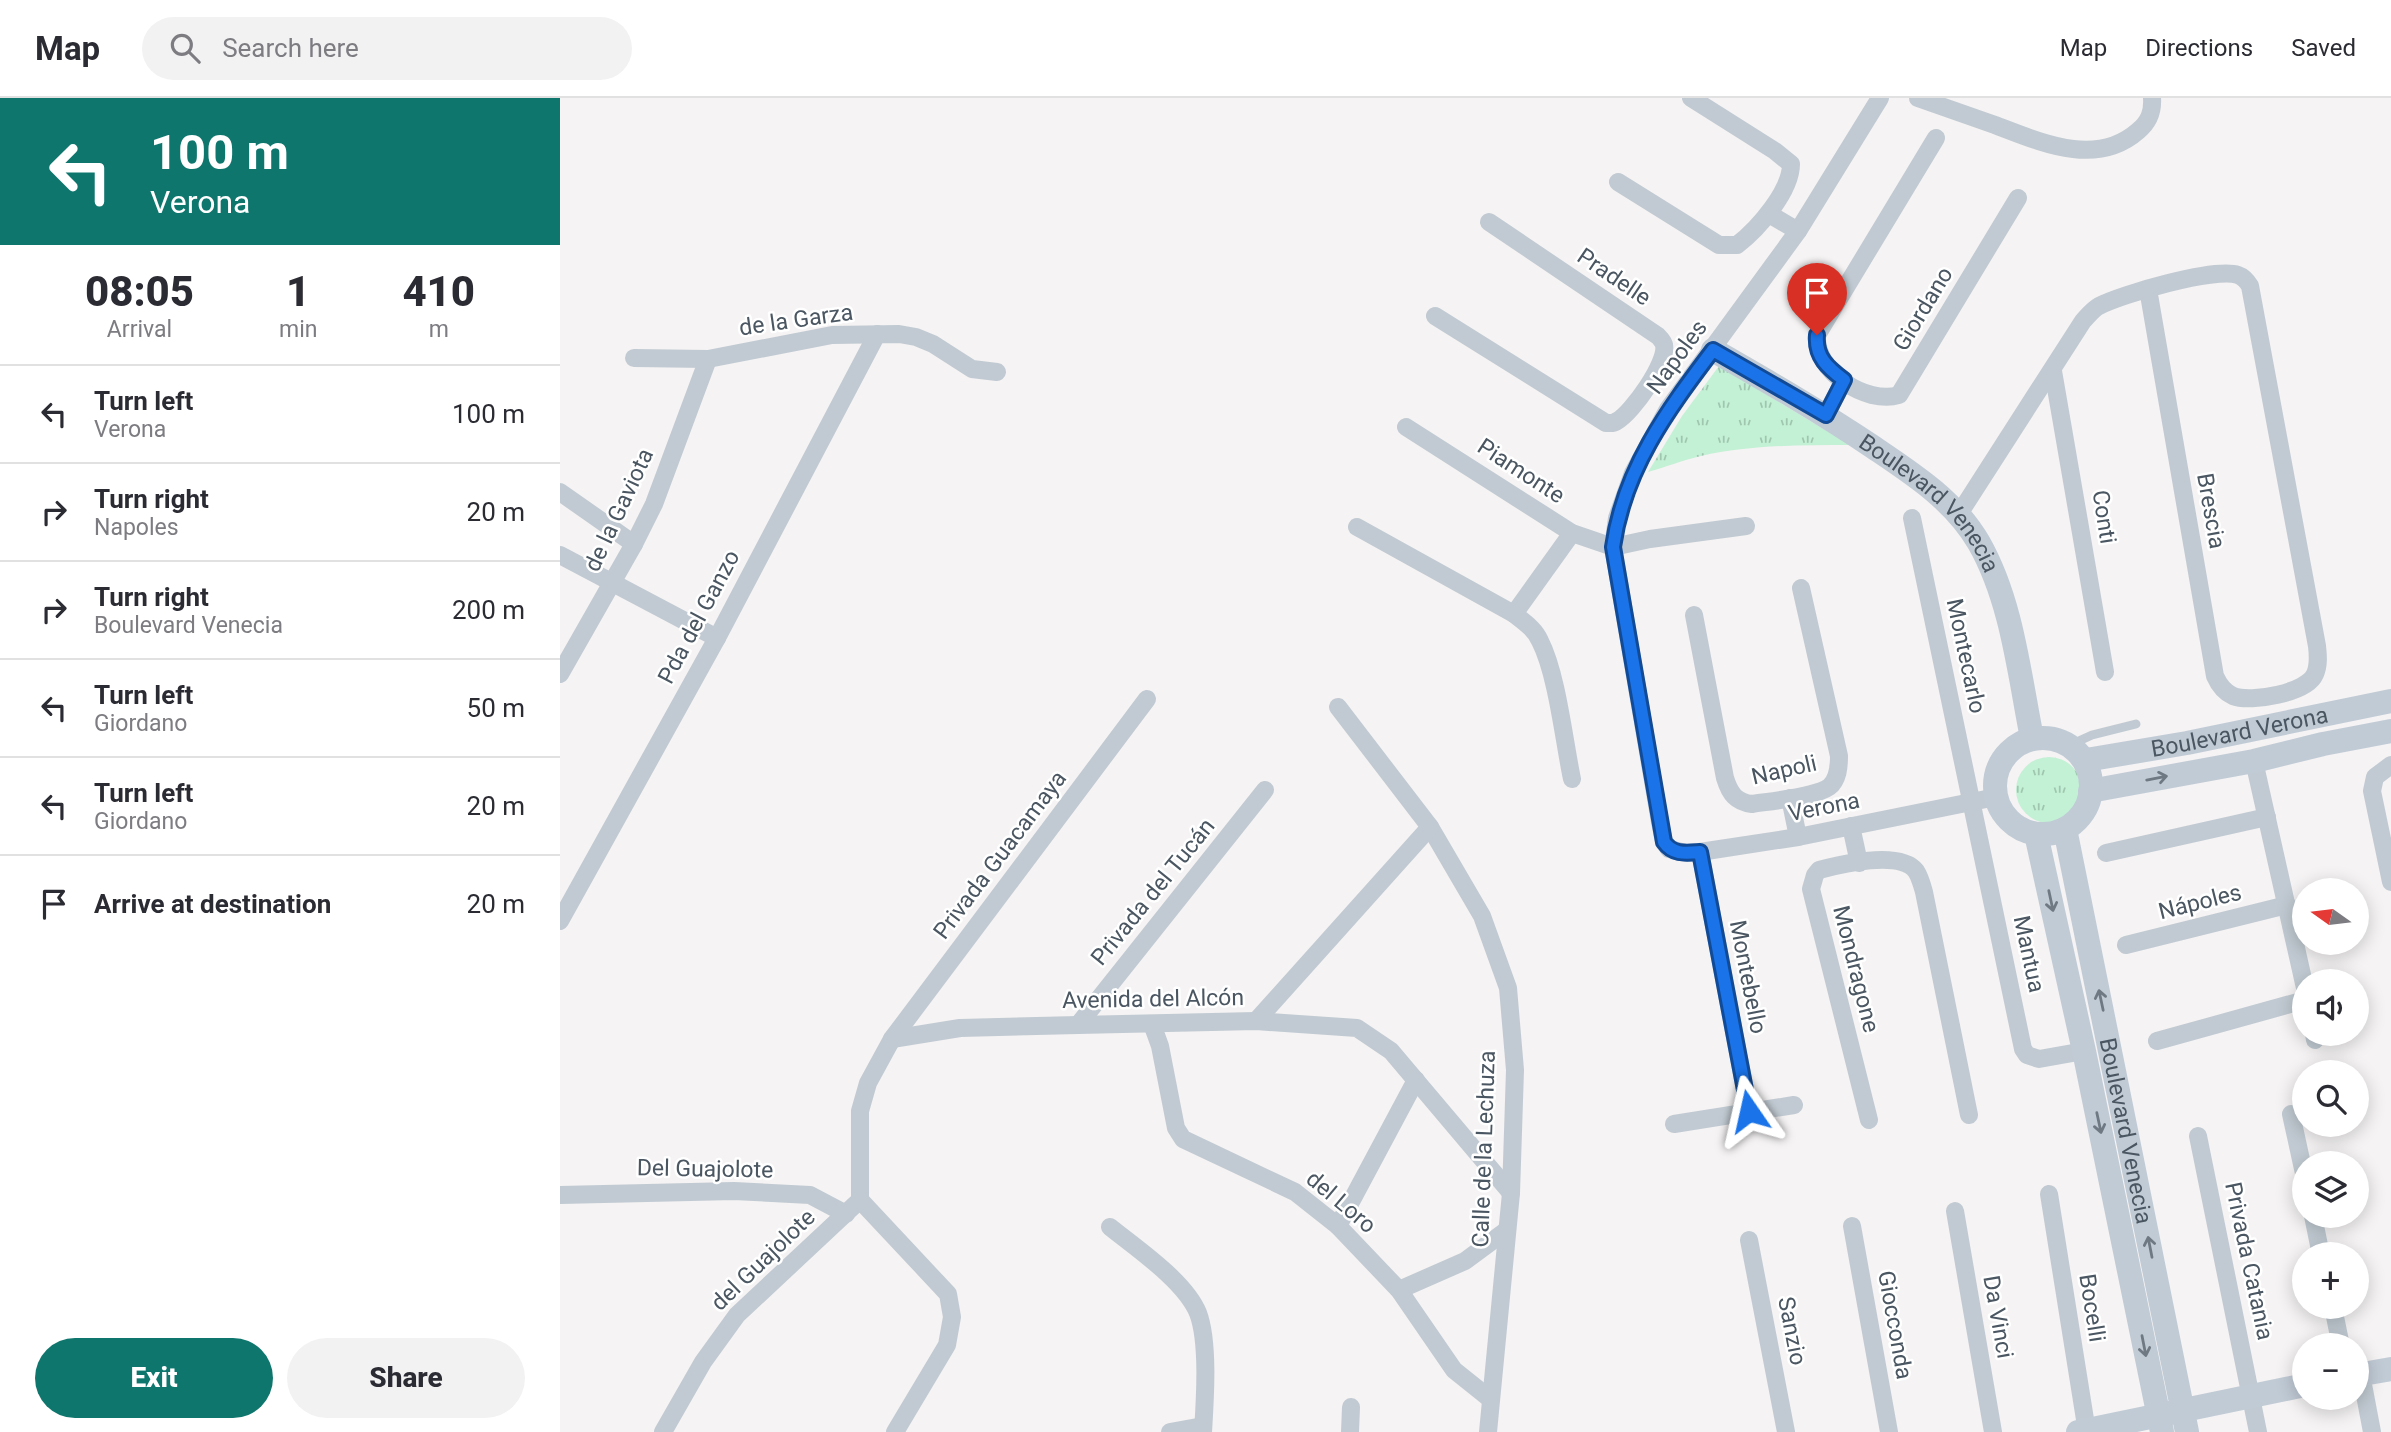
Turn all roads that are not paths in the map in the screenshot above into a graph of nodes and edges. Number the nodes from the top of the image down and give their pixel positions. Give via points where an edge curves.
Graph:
1 (1691, 98) edge
2 (1880, 98) edge
3 (1918, 98) edge
4 (2152, 98) edge
5 (1936, 138) dead end
6 (1618, 182) dead end
7 (2018, 198) dead end
8 (1769, 214) junction
9 (1489, 222) dead end
10 (1798, 232) junction
11 (2148, 289) junction
12 (1435, 316) dead end
13 (877, 334) junction
14 (1713, 350) junction
15 (634, 358) dead end
16 (708, 359) junction
17 (2053, 371) junction
18 (997, 372) dead end
19 (1844, 380) junction
20 (1644, 393) junction
21 (1668, 409) junction
22 (1826, 415) junction
23 (1406, 426) dead end
24 (560, 492) edge
25 (1959, 514) junction
26 (1912, 518) dead end
27 (1746, 526) dead end
28 (1357, 527) dead end
29 (1572, 534) junction
30 (634, 544) junction
31 (1613, 547) junction
32 (560, 555) edge
33 (613, 582) junction
34 (1801, 588) dead end
35 (1514, 614) junction
36 (1694, 615) dead end
37 (717, 638) junction
38 (2105, 672) dead end
39 (560, 674) edge
40 (2271, 696) junction
41 (1147, 699) dead end
42 (2391, 701) edge
43 (1338, 708) dead end
44 (2136, 724) dead end
45 (2278, 725) junction
46 (2391, 731) edge
47 (2032, 738) junction
48 (2078, 753) junction
49 (2254, 761) junction
50 (2391, 765) edge
51 (1572, 779) dead end
52 (1265, 790) dead end
53 (2090, 791) junction
54 (1790, 798) junction
55 (1984, 801) junction
56 (2267, 817) junction
57 (1430, 827) junction
58 (1852, 827) junction
59 (2065, 830) junction
60 (2036, 834) junction
61 (1797, 837) junction
62 (1664, 842) joint
63 (1700, 852) junction
64 (2106, 853) dead end
65 (1858, 863) junction
66 (2391, 882) edge
67 (2287, 905) junction
68 (560, 921) edge
69 (2126, 945) dead end
70 (2301, 969) edge
71 (2292, 1004) edge
72 (1256, 1021) junction
73 (1152, 1024) junction
74 (1078, 1025) junction
75 (892, 1039) junction
76 (2157, 1041) dead end
77 (2084, 1051) junction
78 (1416, 1080) junction
79 (1794, 1105) dead end
80 (1749, 1111) junction
81 (2291, 1114) dead end
82 (1969, 1115) dead end
83 (1869, 1120) dead end
84 (1674, 1124) dead end
85 (2198, 1136) dead end
86 (2299, 1151) edge
87 (1511, 1193) junction
88 (2049, 1194) dead end
89 (560, 1195) edge
90 (860, 1200) junction
91 (1955, 1210) dead end
92 (846, 1214) junction
93 (1338, 1226) junction
94 (1852, 1226) dead end
95 (1110, 1227) dead end
96 (1507, 1230) junction
97 (1749, 1240) dead end
98 (1399, 1290) junction
99 (2391, 1368) edge
100 (2369, 1373) edge
101 (2292, 1388) edge
102 (2251, 1396) junction
103 (1489, 1398) junction
104 (1351, 1407) dead end
105 (2367, 1410) edge
106 (2185, 1421) edge
107 (2160, 1424) edge
108 (1203, 1429) edge
109 (2084, 1431) edge
110 (663, 1432) edge
111 (895, 1432) edge
112 (1170, 1432) edge
113 (1350, 1432) edge
114 (1488, 1432) edge
115 (1786, 1432) edge
116 (1889, 1432) edge
117 (1993, 1432) edge
118 (2258, 1432) edge
119 (2372, 1432) edge

1 - 8 street via 1791,164 1791,173
2 - 10 street, Napoles
3 - 4 street via 2075,150 2093,150 2130,139 2147,124
5 - 19 street, Giordano via 1817,335 1819,356
6 - 8 street via 1729,247 1737,245
7 - 19 street, Giordano via 1899,395 1878,398
8 - 10 street
9 - 20 street, Pradelle via 1658,335 1664,352
10 - 14 street, Napoles
11 - 17 street via 2095,308
11 - 40 street, Brescia via 2215,676 2232,695
11 - 40 street, Brescia via 2227,273 2245,279 2250,286 2318,654 2315,677 2303,686
12 - 20 street, Pradelle via 1606,423 1621,419
13 - 16 street, de la Garza via 832,335
13 - 18 street, de la Garza via 916,337 972,369
13 - 37 street, Pda del Ganzo
14 - 21 street, Napoles
14 - 22 street, Boulevard Venecia
15 - 16 street, de la Garza
16 - 30 street, de la Gaviota via 654,504
17 - 25 street
17 - 38 street, Conti
19 - 22 street
20 - 21 street
21 - 31 street, Napoles via 1633,472 1617,518
22 - 25 street, Boulevard Venecia via 1920,479
23 - 29 street, Piamonte
24 - 30 street
25 - 47 street, Boulevard Venecia via 1979,544 2004,604
26 - 55 street, Montecarlo
27 - 31 street
28 - 35 street
29 - 31 street, Piamonte
29 - 35 street
30 - 33 street, de la Gaviota
31 - 62 street, Napoles
32 - 33 street
33 - 37 street
33 - 39 street, de la Gaviota
34 - 54 street, Napoli via 1837,741 1839,768 1829,787
35 - 51 street via 1540,641
36 - 54 street, Napoli via 1729,790 1735,799 1752,804
37 - 68 street, Pda del Ganzo
40 - 45 street
41 - 75 street, Privada Guacamaya
42 - 45 street, Boulevard Verona
43 - 57 street, Calle de la Lechuza
44 - 48 lane via 2092,735
45 - 48 street, Boulevard Verona
46 - 49 street, Boulevard Verona
47 - 48 street via 2053,738
47 - 55 street via 2007,753
48 - 53 street via 2091,777
53 -> 49 street, Boulevard Verona
49 - 56 street
50 - 66 street via 2375,777 2372,791
52 - 74 street, Privada del Tucán
53 - 59 street via 2084,812
54 - 61 street
55 - 58 street, Verona
55 - 60 street via 2018,828
55 - 77 street, Mantua via 2023,1049 2039,1059
56 - 64 street
56 - 67 street
57 - 72 street
57 - 87 street, Calle de la Lechuza via 1482,916 1508,988 1515,1070
58 - 61 street, Verona
58 - 65 street
59 - 60 street
106 -> 59 street, Boulevard Venecia
60 -> 77 street, Boulevard Venecia
61 - 63 street, Verona
62 - 63 street, Verona via 1676,852
63 - 80 street, Montebello
65 - 82 street via 1900,861 1915,870 1920,881
65 - 83 street, Mondragone via 1819,870 1811,889
67 - 69 street, Nápoles
67 - 70 street
71 - 76 street
72 - 73 street, Avenida del Alcón
72 - 78 street, Avenida del Alcón via 1357,1028 1391,1051
73 - 74 street, Avenida del Alcón
73 - 93 street, del Loro via 1176,1128 1183,1139 1294,1192
74 - 75 street, Avenida del Alcón via 960,1028
75 - 90 street via 860,1111
77 -> 107 street, Boulevard Venecia
78 - 87 street, Avenida del Alcón
78 - 93 street
79 - 80 street
80 - 84 street
81 - 86 street
85 - 102 street, Privada Catania
87 - 96 street, Calle de la Lechuza
88 - 109 street, Bocelli
89 - 92 street, Del Guajolote via 734,1191 810,1195
90 - 92 street, del Guajolote
90 - 111 street via 948,1294 952,1317 947,1345
91 - 117 street, Da Vinci
92 - 110 street, del Guajolote via 737,1315 703,1362
93 - 98 street, del Loro
94 - 116 street, Giocconda
95 - 108 street via 1172,1277 1198,1312 1205,1350
96 - 98 street via 1465,1261
96 - 103 street, Calle de la Lechuza
97 - 115 street, Sanzio
98 - 103 street, del Loro via 1454,1370
99 - 100 street
101 - 102 street
102 - 106 street
102 - 118 street, Privada Catania
103 - 114 street, Calle de la Lechuza
104 - 113 street
105 - 119 street
106 - 107 street
107 - 109 street
108 - 112 street

